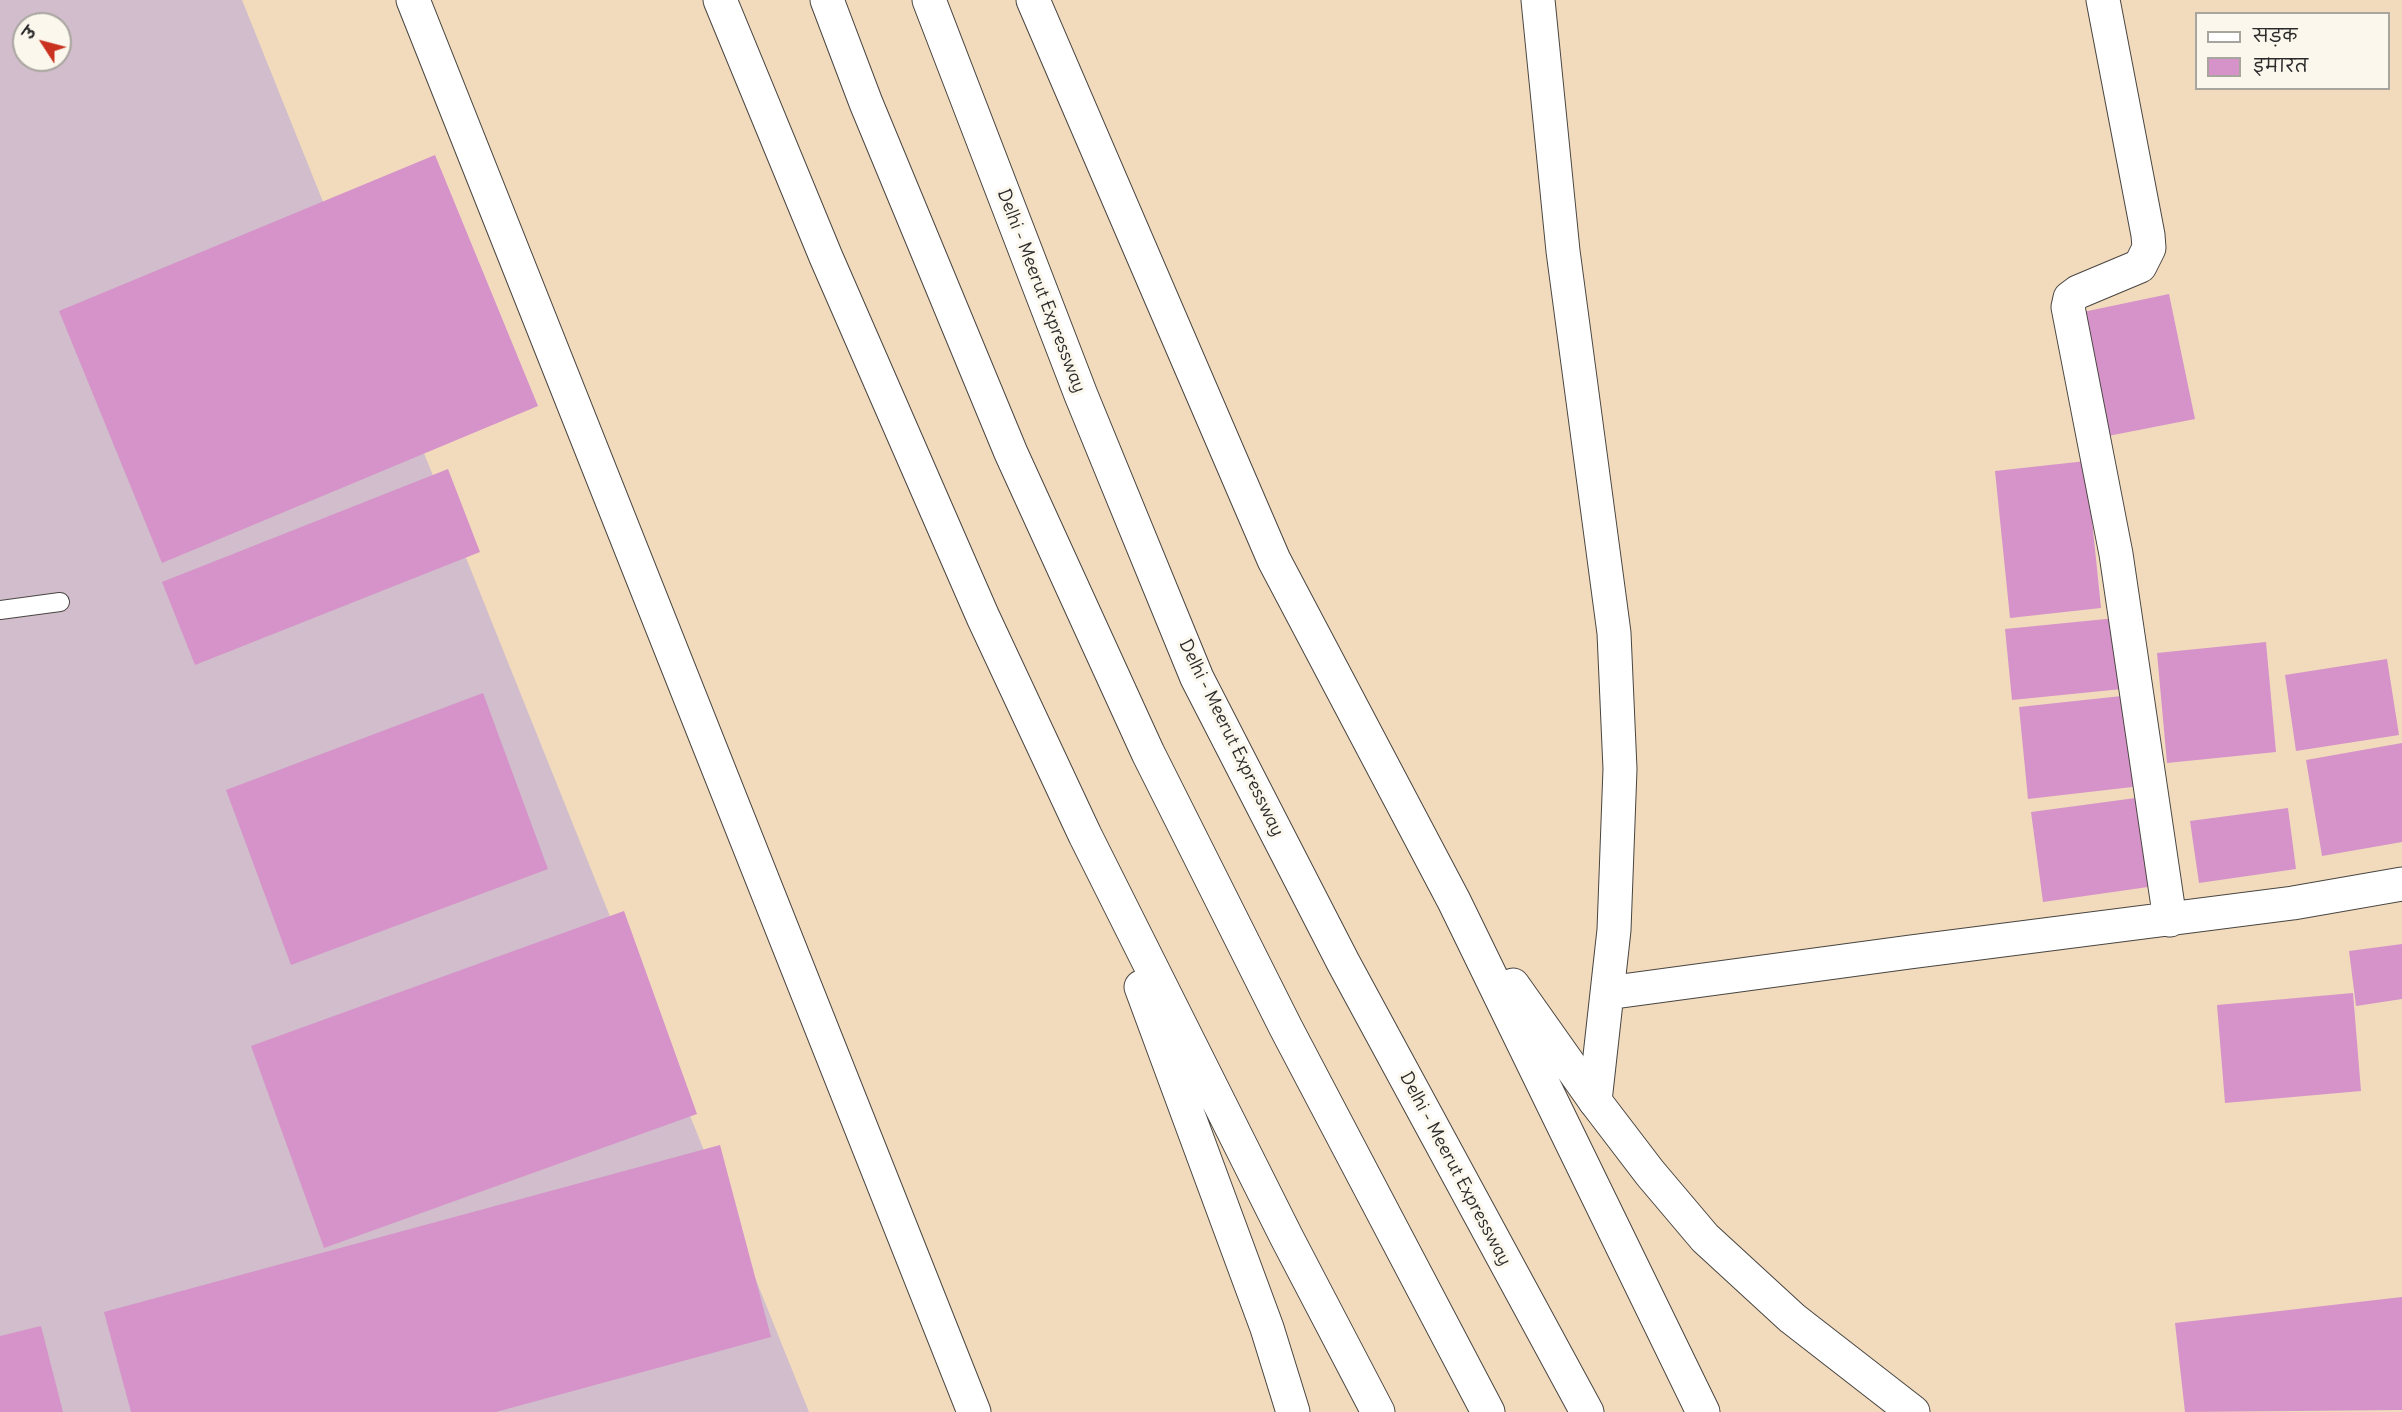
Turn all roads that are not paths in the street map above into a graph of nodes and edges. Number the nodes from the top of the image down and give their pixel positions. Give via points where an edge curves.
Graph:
1 (413, 0) edge
2 (720, 0) edge
3 (827, 0) edge
4 (929, 0) edge
5 (1033, 0) edge
6 (1538, 0) edge
7 (2103, 0) edge
8 (60, 602) dead end
9 (0, 610) edge
10 (1085, 835) junction
11 (2402, 884) edge
12 (1454, 901) junction
13 (2170, 920) junction
14 (1607, 993) junction
15 (1595, 1101) junction
16 (974, 1412) edge
17 (1293, 1412) edge
18 (1378, 1412) edge
19 (1488, 1412) edge
20 (1587, 1412) edge
21 (1703, 1412) edge
22 (1913, 1412) edge

1 - 16 main road
2 - 10 main road via 826,258
3 - 19 main road via 1011,453 1148,753 1286,1028
4 - 20 main road, Delhi - Meerut Expressway via 1077,384 1197,678 1343,962
5 - 12 main road via 1274,560
6 - 14 main road via 1563,251 1614,633 1620,769 1614,930
7 - 13 main road via 2149,248 2140,266 2070,298 2068,313 2116,554
8 - 9 lane
10 - 17 main road via 1258,1306
10 - 18 main road
11 - 13 main road
12 - 15 main road
12 - 21 main road
13 - 14 main road
14 - 15 main road
15 - 22 main road via 1705,1238 1792,1318

